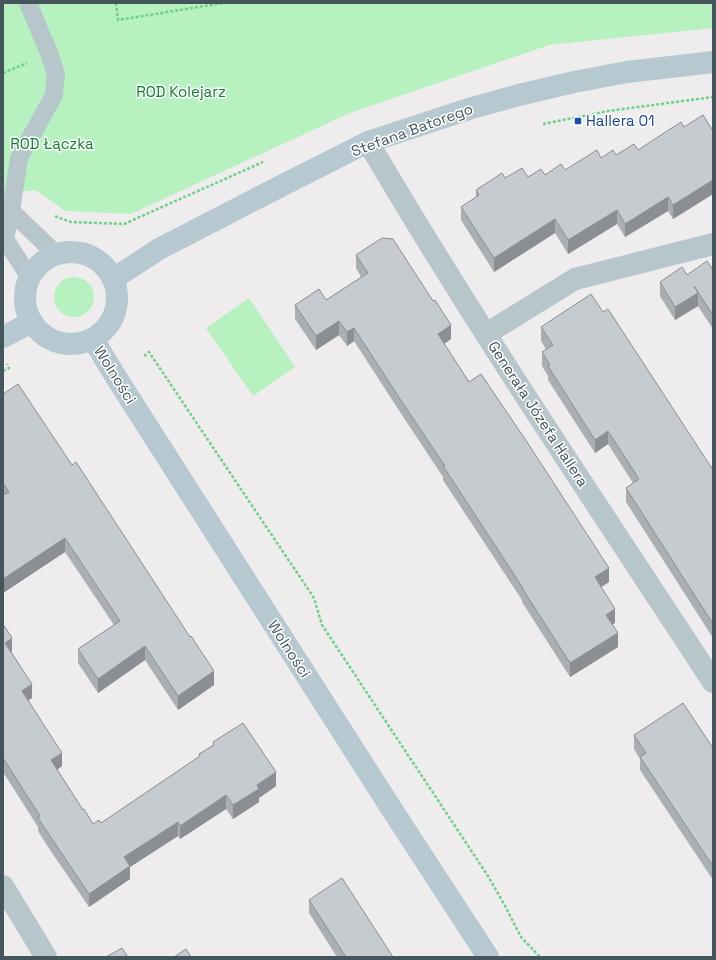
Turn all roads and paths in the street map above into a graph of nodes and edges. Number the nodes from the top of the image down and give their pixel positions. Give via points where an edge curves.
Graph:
1 (28, 3) edge
2 (116, 3) edge
3 (223, 3) edge
4 (713, 62) edge
5 (713, 97) edge
6 (543, 124) dead end
7 (368, 142) junction
8 (11, 211) junction
9 (713, 244) edge
10 (56, 254) junction
11 (30, 278) junction
12 (114, 279) junction
13 (32, 322) junction
14 (486, 334) junction
15 (3, 337) edge
16 (93, 339) junction
17 (144, 356) dead end
18 (713, 682) edge
19 (3, 886) edge
20 (46, 957) edge
21 (488, 957) edge
22 (540, 957) edge

1 - 8 lane via 56,74 54,95 19,158
2 - 3 path via 118,20
4 - 7 street, Stefana Batorego via 627,72 574,82 472,108
5 - 6 path via 608,111
7 - 12 street, Stefana Batorego via 160,249
7 - 14 street, Generała Józefa Hallera
8 - 10 lane
8 - 11 lane via 4,239
9 - 14 street via 575,279
10 - 11 street via 41,263
10 - 12 street via 73,252 90,256 104,265
11 - 13 street via 25,292 26,308
12 - 16 street via 118,296 115,313 106,328
13 - 15 street
13 - 16 street via 43,335 59,343 76,344
14 - 18 street, Generała Józefa Hallera
16 - 21 street, Wolności
17 - 22 path via 149,352 314,598 322,625 488,876 521,937
19 - 20 street

